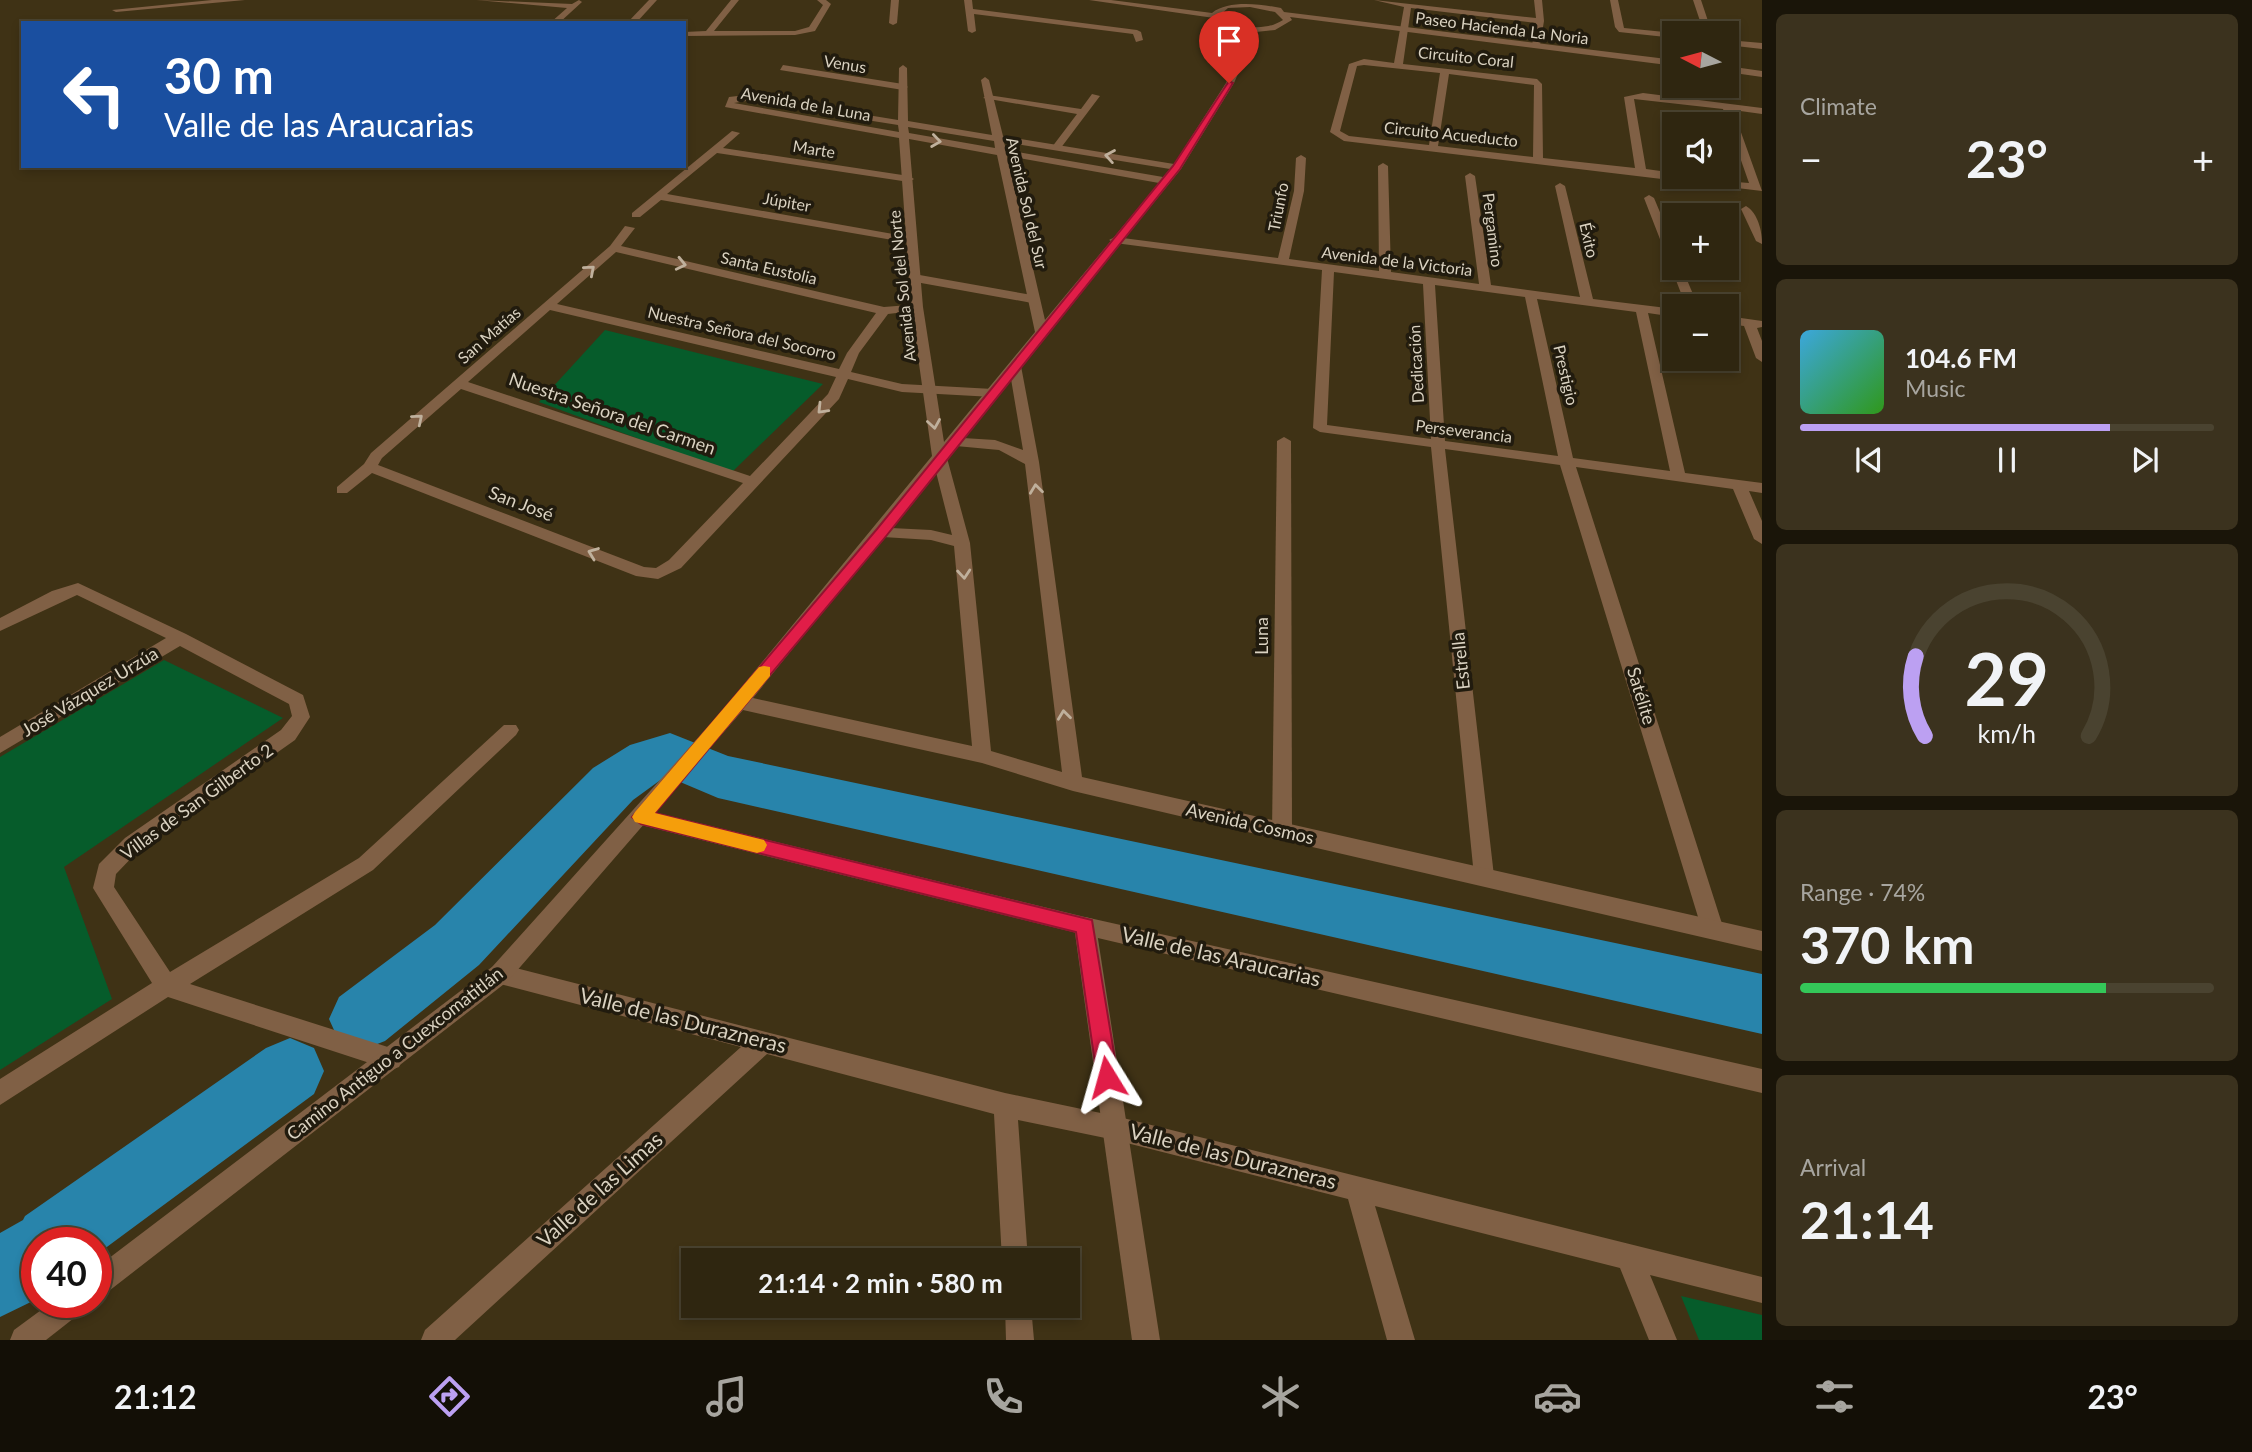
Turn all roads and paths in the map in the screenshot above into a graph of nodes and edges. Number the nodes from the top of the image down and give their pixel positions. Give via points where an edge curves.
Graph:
1 (241, 0) edge
2 (480, 0) edge
3 (653, 0) edge
4 (736, 0) edge
5 (821, 0) edge
6 (895, 0) edge
7 (968, 0) edge
8 (1093, 0) edge
9 (1156, 0) edge
10 (1378, 0) edge
11 (1456, 0) edge
12 (1538, 0) edge
13 (1614, 0) edge
14 (1698, 0) edge
15 (577, 3) edge
16 (1260, 3) edge
17 (1408, 5) junction
18 (1226, 6) junction
19 (116, 10) dead end
20 (970, 11) junction
21 (1454, 11) junction
22 (1216, 16) junction
23 (1285, 18) junction
24 (556, 21) edge
25 (633, 21) edge
26 (1540, 21) junction
27 (1704, 21) edge
28 (893, 23) dead end
29 (1253, 29) junction
30 (972, 31) dead end
31 (686, 34) edge
32 (708, 34) junction
33 (1404, 34) junction
34 (1662, 35) edge
35 (1139, 40) dead end
36 (1536, 45) junction
37 (1740, 45) edge
38 (1758, 48) edge
39 (1662, 61) edge
40 (1357, 62) joint
41 (1398, 65) junction
42 (783, 68) dead end
43 (903, 68) dead end
44 (1662, 68) edge
45 (1445, 70) junction
46 (1740, 71) edge
47 (1762, 74) edge
48 (1740, 78) edge
49 (985, 80) dead end
50 (1762, 81) edge
51 (904, 87) junction
52 (1095, 96) dead end
53 (988, 98) junction
54 (786, 104) junction
55 (1727, 106) junction
56 (1762, 111) edge
57 (1082, 112) junction
58 (773, 114) junction
59 (903, 123) junction
60 (735, 133) dead end
61 (906, 136) junction
62 (996, 138) junction
63 (1057, 147) junction
64 (1433, 148) junction
65 (716, 150) junction
66 (999, 150) junction
67 (1301, 158) dead end
68 (1538, 160) junction
69 (1383, 166) dead end
70 (1177, 167) junction
71 (1641, 172) junction
72 (1662, 175) edge
73 (1470, 176) dead end
74 (909, 180) junction
75 (1166, 181) junction
76 (1739, 185) edge
77 (1560, 186) dead end
78 (1759, 188) edge
79 (659, 195) junction
80 (1649, 198) dead end
81 (1746, 209) dead end
82 (636, 215) dead end
83 (629, 228) dead end
84 (1662, 231) edge
85 (910, 240) junction
86 (1115, 240) junction
87 (1762, 241) edge
88 (614, 248) junction
89 (1283, 262) junction
90 (1328, 269) junction
91 (1385, 276) junction
92 (914, 278) junction
93 (1429, 281) junction
94 (1485, 288) junction
95 (1530, 294) junction
96 (1032, 299) junction
97 (1587, 300) junction
98 (549, 306) junction
99 (917, 307) junction
100 (1641, 308) junction
101 (884, 311) junction
102 (1662, 311) edge
103 (1755, 324) edge
104 (1042, 332) junction
105 (1762, 358) edge
106 (1015, 366) junction
107 (846, 374) junction
108 (460, 384) junction
109 (929, 390) junction
110 (993, 393) junction
111 (1284, 441) dead end
112 (954, 442) junction
113 (1438, 446) junction
114 (940, 459) junction
115 (1032, 462) junction
116 (1567, 463) junction
117 (370, 467) junction
118 (1679, 478) junction
119 (751, 481) junction
120 (1740, 487) junction
121 (1762, 488) edge
122 (342, 490) dead end
123 (882, 532) junction
124 (1762, 539) edge
125 (961, 543) junction
126 (0, 625) edge
127 (180, 638) junction
128 (733, 710) junction
129 (510, 730) dead end
130 (0, 746) edge
131 (982, 756) junction
132 (1073, 783) junction
133 (641, 817) junction
134 (1282, 832) junction
135 (1485, 876) junction
136 (1085, 926) junction
137 (1713, 930) junction
138 (1762, 941) edge
139 (500, 975) junction
140 (167, 987) junction
141 (765, 1041) junction
142 (391, 1059) junction
143 (1762, 1082) edge
144 (0, 1093) edge
145 (1006, 1105) junction
146 (1115, 1128) junction
147 (1357, 1188) junction
148 (1014, 1248) edge
149 (1629, 1257) junction
150 (112, 1273) edge
151 (1762, 1290) edge
152 (53, 1318) edge
153 (1019, 1318) edge
154 (24, 1340) edge
155 (435, 1340) edge
156 (1020, 1340) edge
157 (1146, 1340) edge
158 (1401, 1340) edge
159 (1663, 1340) edge

1 - 19 street
2 - 15 street
3 - 25 street
4 - 32 street
5 - 32 street via 827,5 813,29
6 - 28 street
7 - 20 street
8 - 22 street
9 - 18 street
10 - 17 street
11 - 21 street
12 - 26 street
13 - 34 street via 1622,30
14 - 27 street
15 - 24 street
16 - 18 street
16 - 23 street
17 - 21 street
17 - 33 street
18 - 22 street
20 - 30 street
20 - 35 street via 1137,32
21 - 26 street
22 - 29 street via 1228,24
23 - 29 street
23 - 33 street, Paseo Hacienda La Noria
26 - 36 street
29 - 70 street, Camino Antiguo a Cuexcomatitlán via 1220,102
31 - 32 street
33 - 36 street, Paseo Hacienda La Noria
33 - 41 street
33 - 44 street, Paseo Hacienda La Noria
36 - 39 street, Paseo Hacienda La Noria
37 - 38 street
40 - 41 street, Circuito Coral
40 - 64 street, Circuito Acueducto via 1335,132 1338,136
41 - 45 street, Circuito Coral
42 - 51 street, Venus
43 - 51 street, Avenida Sol del Norte
45 - 64 street
45 - 68 street, Circuito Coral via 1538,84
46 - 47 street
48 - 50 street
49 - 53 street, Avenida Sol del Sur
51 - 59 street, Avenida Sol del Norte
52 - 57 street
53 - 57 street
53 - 62 street, Avenida Sol del Sur
54 - 58 street
54 - 58 street, Avenida de la Luna via 737,98 727,105
54 - 59 street, Avenida de la Luna
55 - 56 street
55 - 71 street via 1629,97
55 - 78 street
57 - 63 street
58 - 61 street, Avenida de la Luna
59 - 61 street, Avenida Sol del Norte
59 - 62 street, Avenida de la Luna
60 - 65 street
61 -> 66 street, Avenida de la Luna
61 - 74 street, Avenida Sol del Norte
62 - 63 street, Avenida de la Luna
62 - 66 street, Avenida Sol del Sur
70 -> 63 street, Avenida de la Luna
64 - 68 street, Circuito Acueducto
65 - 74 street, Marte
65 - 79 street
66 - 75 street, Avenida de la Luna
66 - 96 street, Avenida Sol del Sur
67 - 89 street, Triunfo via 1299,191
68 - 71 street, Circuito Acueducto
69 - 91 street
70 - 75 street, Camino Antiguo a Cuexcomatitlán
71 - 72 street, Circuito Acueducto
73 - 94 street, Pergamino
74 - 85 street, Avenida Sol del Norte
75 - 86 street, Camino Antiguo a Cuexcomatitlán
76 - 78 street, Circuito Acueducto
77 - 97 street, Éxito
79 - 82 street
79 - 85 street, Júpiter
80 - 84 street
81 - 87 street
83 - 88 street, San Matías
85 - 92 street, Avenida Sol del Norte
86 - 89 street, Avenida de la Victoria
86 - 104 street, Camino Antiguo a Cuexcomatitlán
98 -> 88 street, San Matías
88 -> 101 street, Santa Eustolia
89 - 90 street, Avenida de la Victoria
90 - 91 street, Avenida de la Victoria
90 - 113 street, Perseverancia via 1320,428
91 - 93 street, Avenida de la Victoria
92 - 96 street
92 - 99 street, Avenida Sol del Norte
93 - 94 street, Avenida de la Victoria
93 - 113 street, Dedicación
94 - 95 street, Avenida de la Victoria
95 - 97 street, Avenida de la Victoria
95 - 116 street, Prestigio
96 - 104 street, Avenida Sol del Sur
97 - 100 street, Avenida de la Victoria
98 - 107 street, Nuestra Señora del Socorro
98 - 108 street, San Matías
99 - 101 street, Santa Eustolia
99 - 109 street, Avenida Sol del Norte
100 - 102 street, Avenida de la Victoria
100 - 118 street
101 - 107 street via 853,353
103 - 105 street
104 - 106 street, Camino Antiguo a Cuexcomatitlán
106 - 110 street, Camino Antiguo a Cuexcomatitlán
106 - 115 street
107 - 109 street, Nuestra Señora del Socorro
107 -> 119 street via 835,396
117 -> 108 street, San Matías via 376,456
108 - 119 street, Nuestra Señora del Carmen
109 - 110 street, Nuestra Señora del Socorro
109 -> 114 street, Avenida Sol del Norte
110 - 112 street, Camino Antiguo a Cuexcomatitlán
111 - 134 street, Luna
112 - 114 street, Camino Antiguo a Cuexcomatitlán
112 - 115 street via 994,443 1015,449
113 - 116 street, Perseverancia
113 - 135 street, Estrella
114 - 123 street, Camino Antiguo a Cuexcomatitlán
114 - 125 street, Avenida Sol del Norte
132 -> 115 street
116 - 118 street, Perseverancia
116 - 137 street, Satélite
119 -> 117 street, San José via 675,564 658,574 642,572
117 - 122 street, San Matías
118 - 120 street, Perseverancia
120 - 121 street, Perseverancia
120 - 124 street
123 - 125 street
123 - 128 street, Camino Antiguo a Cuexcomatitlán
125 -> 131 street, Avenida Sol del Norte
126 - 127 street, Villas de San Gilberto 2 via 78,589
127 - 130 street, José Vázquez Urzúa
127 - 140 street, Villas de San Gilberto 2 via 297,700 301,717 288,735 132,845 107,870 103,888
128 - 131 street, Avenida Cosmos
128 - 133 street, Camino Antiguo a Cuexcomatitlán
129 - 140 street via 366,864
131 - 132 street, Avenida Cosmos
132 - 134 street, Avenida Cosmos
133 - 136 street, Valle de las Araucarias
133 - 139 street, Camino Antiguo a Cuexcomatitlán
134 - 135 street, Avenida Cosmos
135 - 137 street, Avenida Cosmos
136 - 143 street, Valle de las Araucarias
136 - 146 street
137 - 138 street, Avenida Cosmos
139 - 141 street, Valle de las Durazneras
139 - 142 street, Camino Antiguo a Cuexcomatitlán
140 - 142 street
140 - 144 street
141 - 145 street, Valle de las Durazneras
141 - 155 street, Valle de las Limas
142 - 150 street, Camino Antiguo a Cuexcomatitlán
145 - 146 street, Valle de las Durazneras
145 - 148 street
146 - 147 street, Valle de las Durazneras
146 - 157 street
147 - 149 street, Valle de las Durazneras
147 - 158 street
149 - 151 street, Valle de las Durazneras
149 - 159 street
152 - 154 street
153 - 156 street

